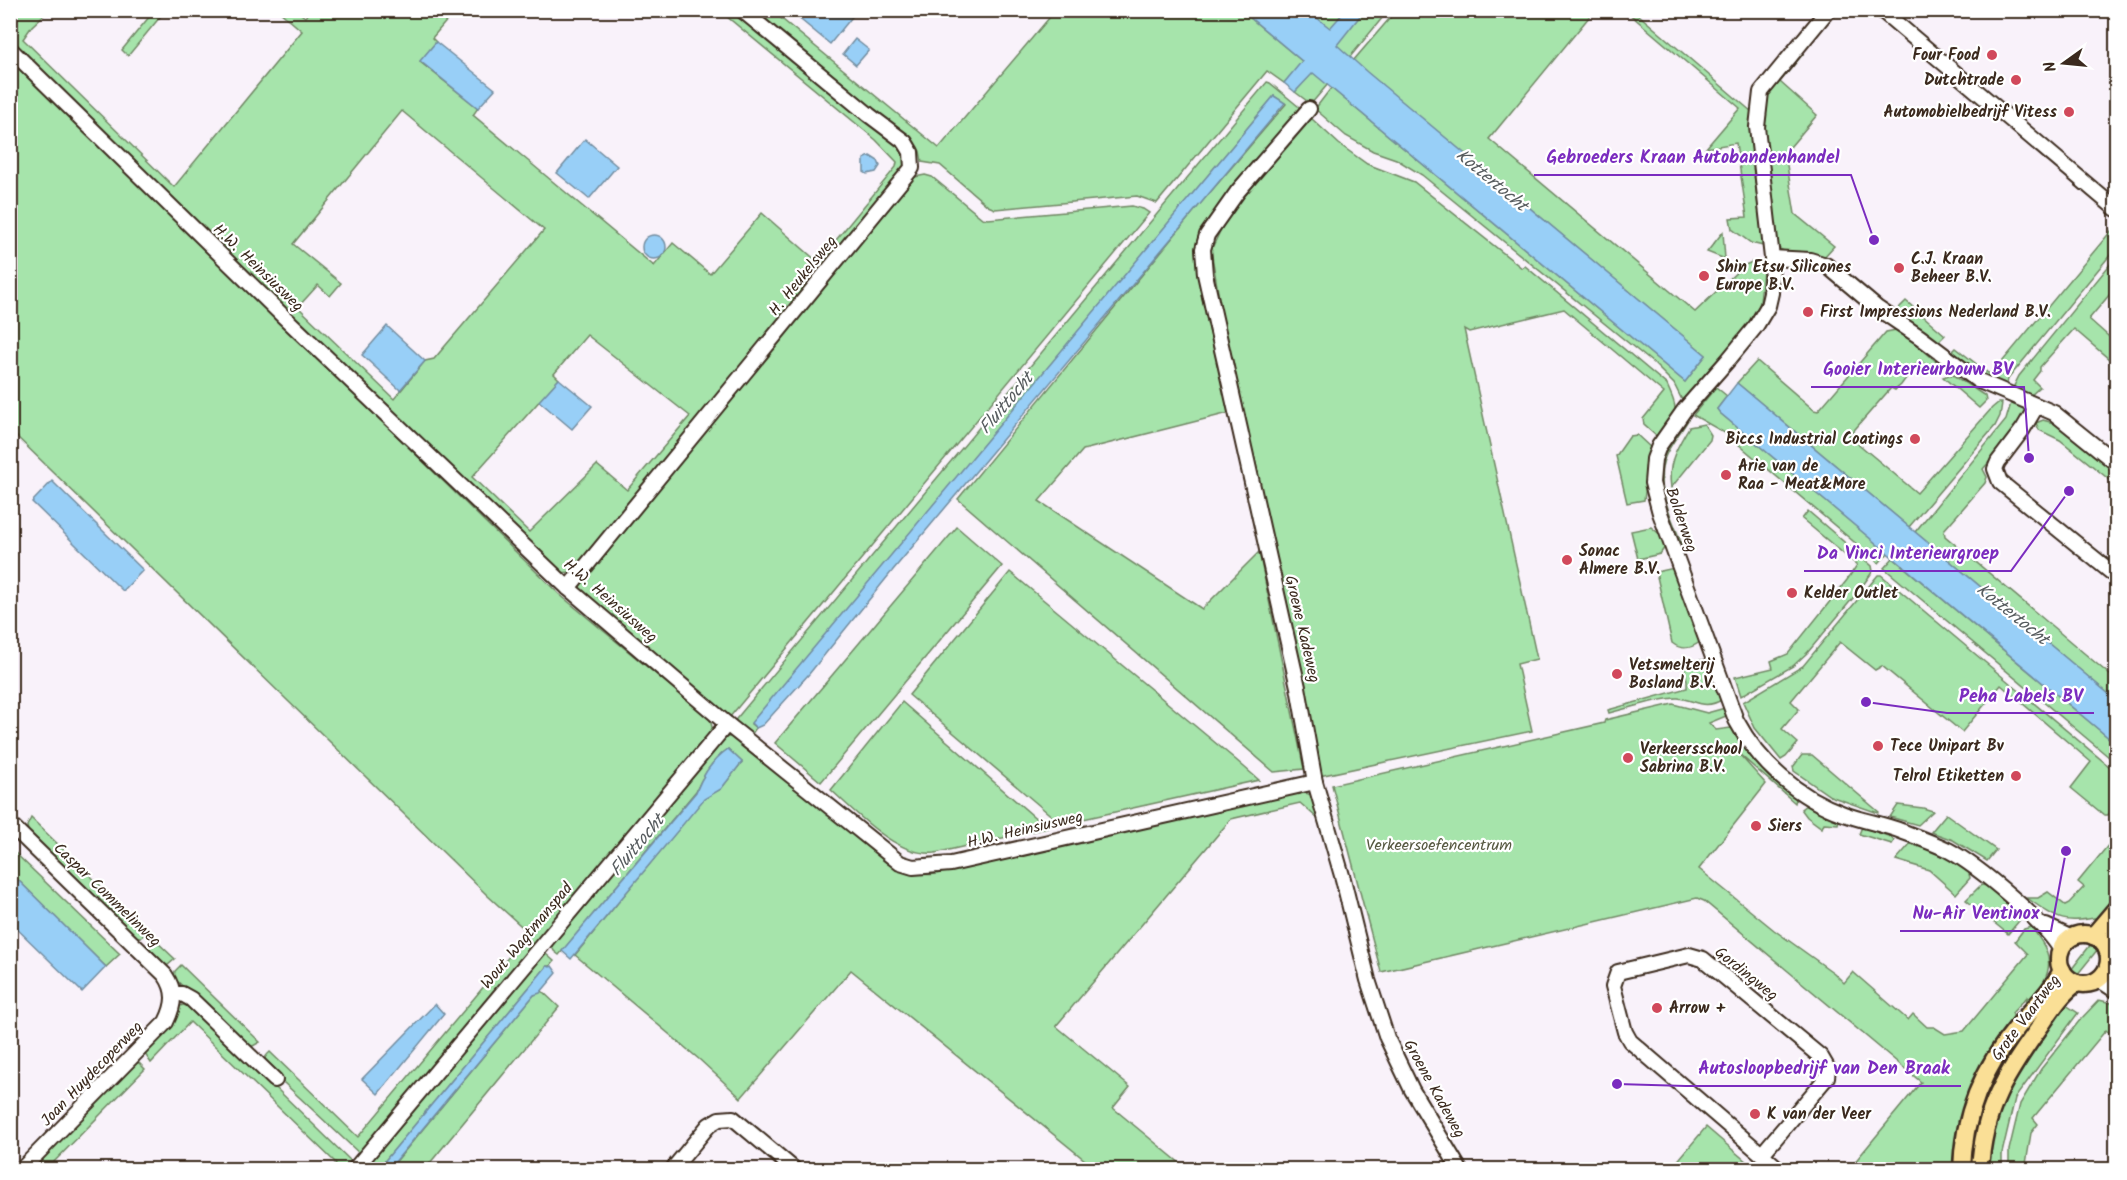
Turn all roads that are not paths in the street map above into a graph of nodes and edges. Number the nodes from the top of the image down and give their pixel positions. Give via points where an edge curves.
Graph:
1 (742, 10) edge
2 (1828, 10) edge
3 (1881, 10) edge
4 (10, 49) edge
5 (1309, 109) dead end
6 (2116, 209) edge
7 (1772, 258) junction
8 (2036, 406) junction
9 (2116, 463) edge
10 (2116, 576) edge
11 (568, 588) junction
12 (728, 724) junction
13 (1315, 782) junction
14 (10, 824) edge
15 (2116, 909) edge
16 (2116, 931) edge
17 (2093, 936) junction
18 (2067, 944) junction
19 (2107, 949) junction
20 (2062, 970) junction
21 (2106, 977) edge
22 (2078, 983) junction
23 (2116, 991) edge
24 (174, 994) junction
25 (275, 1080) dead end
26 (1762, 1154) junction
27 (21, 1170) edge
28 (354, 1170) edge
29 (672, 1170) edge
30 (795, 1170) edge
31 (1460, 1170) edge
32 (1780, 1170) edge
33 (1962, 1170) edge
34 (1980, 1170) edge

1 - 11 street, H. Heukelsweg via 905,142 911,152 912,168
2 - 7 street, Bolderweg via 1761,92 1757,127
3 - 6 street
4 - 11 street, H.W. Heinsiusweg
5 - 13 street, Groene Kadeweg via 1238,191 1203,249 1205,274 1298,687
7 - 8 street via 1826,265 1877,308 1977,380
7 - 18 street, Bolderweg via 1768,306 1684,409 1659,447 1652,483 1736,720 1765,762 1812,800 1949,851
8 - 9 street via 2054,413
8 - 10 street via 1998,462 1996,476
11 - 12 street, H.W. Heinsiusweg
12 - 13 street, H.W. Heinsiusweg via 900,863 913,867 951,864
12 - 28 street, Wout Wagtmanspad
13 - 31 street, Groene Kadeweg via 1387,1038 1412,1090
14 - 24 street, Caspar Commelinweg via 165,975
15 - 17 main road
16 - 19 main road
17 - 18 main road via 2079,935
17 - 19 main road
18 - 20 main road via 2060,960
19 - 21 main road
20 - 22 main road
20 - 33 main road, Grote Vaartweg via 2052,988 2011,1034 1985,1075 1965,1133
21 - 22 main road
21 - 23 street via 2104,983
22 - 34 main road, Grote Vaartweg via 2047,1015 2003,1081 1989,1113
24 - 25 street via 191,999
24 - 27 street, Joan Huydecoperweg via 166,1022
26 - 26 street, Gordingweg via 1630,1041 1613,986 1618,972 1689,955 1703,959 1821,1057 1827,1077
26 - 32 street, Gordingweg
29 - 30 street via 709,1125 733,1118

